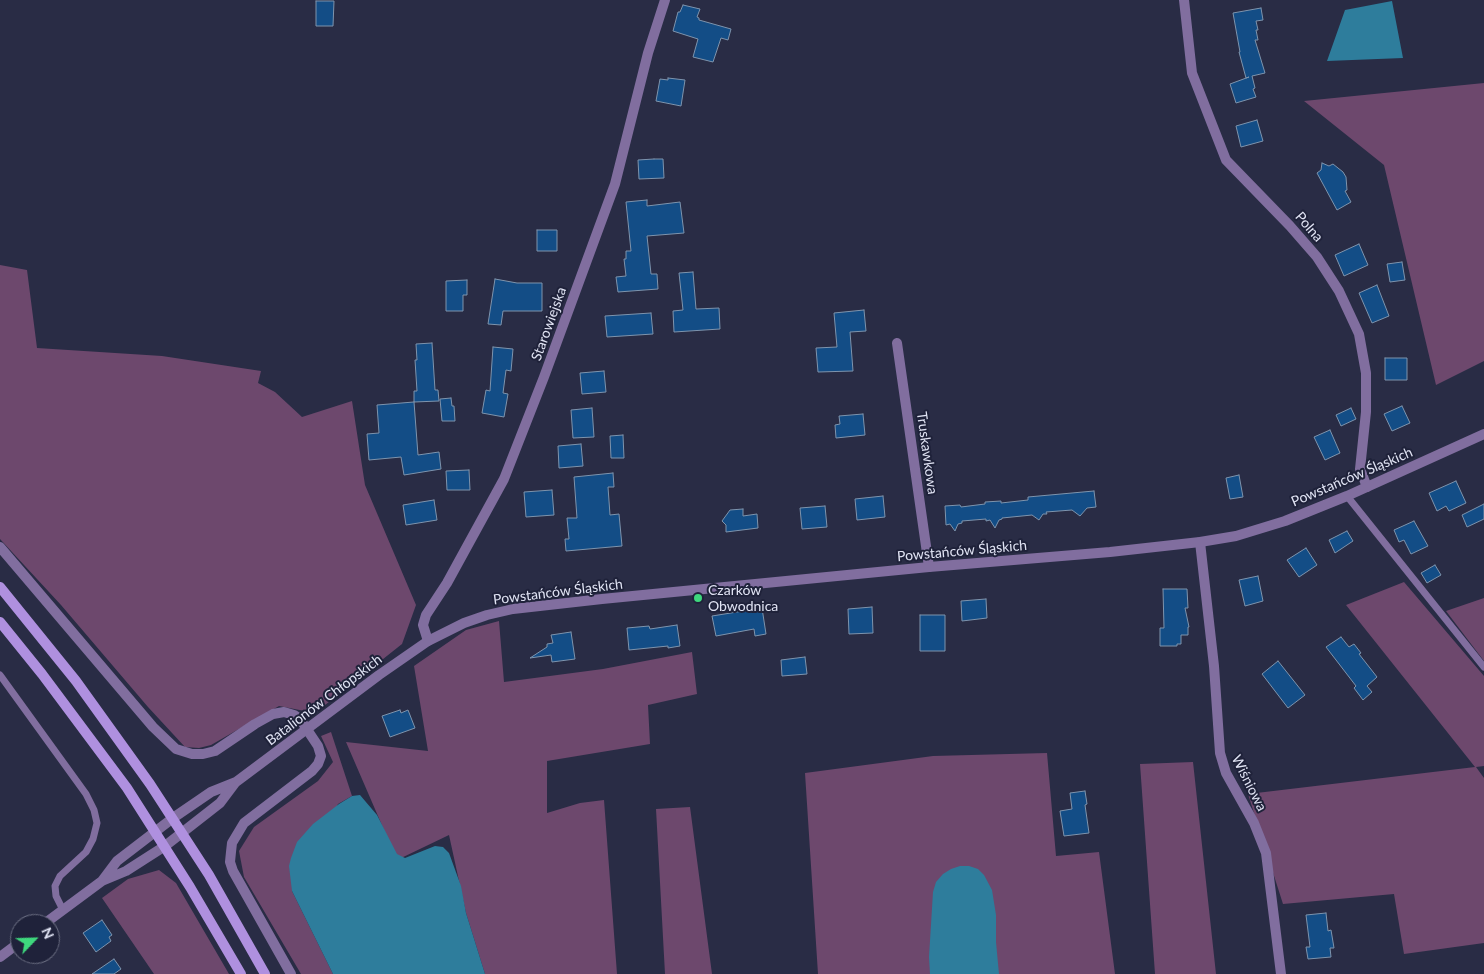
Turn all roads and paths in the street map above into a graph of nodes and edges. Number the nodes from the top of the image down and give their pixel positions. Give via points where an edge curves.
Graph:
1 (665, 0) edge
2 (1184, 0) edge
3 (897, 343) dead end
4 (1484, 434) edge
5 (1368, 487) junction
6 (1347, 496) junction
7 (1200, 542) junction
8 (0, 547) edge
9 (929, 567) junction
10 (0, 587) edge
11 (0, 622) edge
12 (428, 641) junction
13 (1484, 667) edge
14 (0, 675) edge
15 (307, 730) junction
16 (236, 782) junction
17 (173, 818) junction
18 (155, 831) junction
19 (183, 833) junction
20 (165, 846) junction
21 (102, 881) junction
22 (63, 910) junction
23 (58, 914) edge
24 (241, 974) edge
25 (265, 974) edge
26 (291, 974) edge
27 (1281, 974) edge

1 - 12 street, Starowiejska via 648,53 615,184 551,359 504,479 426,615 423,626
2 - 5 street, Polna via 1192,73 1226,160 1317,257 1339,291 1359,334 1366,373 1360,469
3 - 9 street, Truskawkowa
4 - 5 street, Powstańców Śląskich
5 - 6 street, Powstańców Śląskich
6 - 7 street, Powstańców Śląskich via 1284,521 1236,536
6 - 13 lane
7 - 9 street, Powstańców Śląskich
7 - 27 street, Wiśniowa via 1220,753 1226,773 1266,853
8 - 15 street via 176,749 192,754 215,751 273,714 284,712 300,719
9 - 12 street, Powstańców Śląskich via 513,609 464,623
10 - 17 main road via 76,680
11 - 18 main road via 102,753
12 - 15 street, Batalionów Chłopskich
14 - 22 lane via 86,794 94,810 97,823 93,839 86,852 60,876 55,886
15 - 16 street, Batalionów Chłopskich
15 - 26 street via 318,746 321,756 318,764 244,823 232,843 230,862
16 - 17 street, Batalionów Chłopskich via 211,792
16 - 19 street, Batalionów Chłopskich via 220,803
17 - 18 street, Batalionów Chłopskich
17 - 19 main road
18 - 20 main road
18 - 21 street, Batalionów Chłopskich via 117,861
19 - 20 street, Batalionów Chłopskich
19 - 25 main road
20 - 21 street, Batalionów Chłopskich via 126,872
20 - 24 main road
21 - 22 street, Batalionów Chłopskich
22 - 23 street, Batalionów Chłopskich

